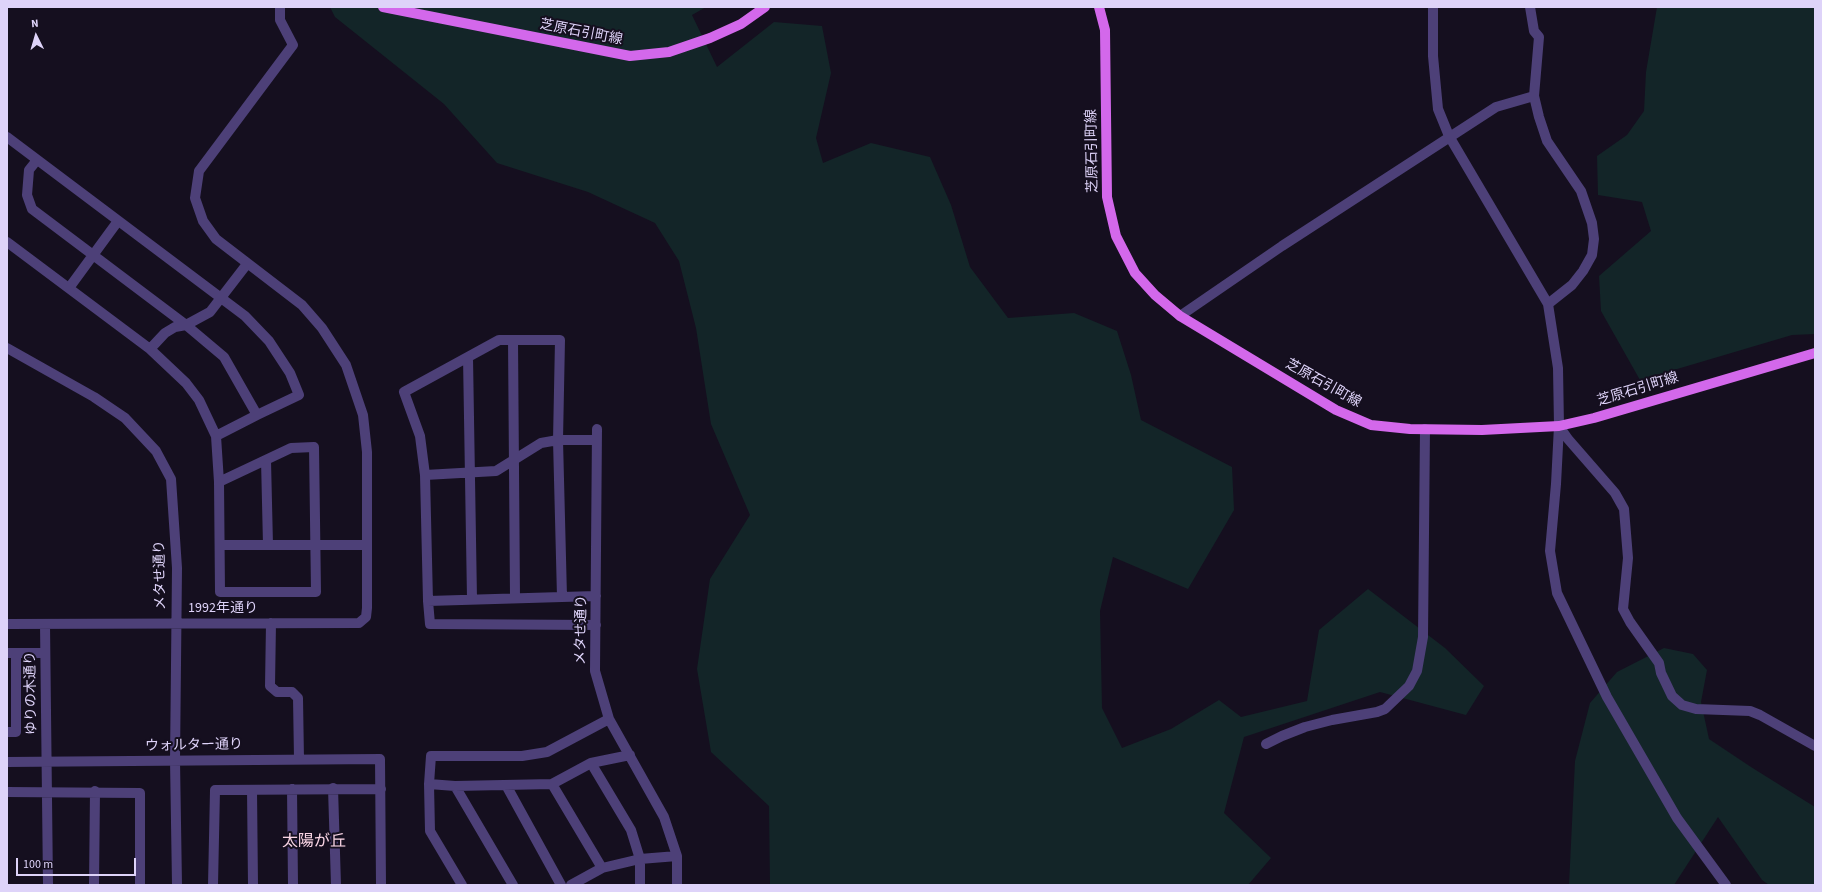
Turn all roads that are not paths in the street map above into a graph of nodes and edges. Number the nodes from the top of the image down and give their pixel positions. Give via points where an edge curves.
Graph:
1 (280, 7) edge
2 (384, 7) edge
3 (765, 7) edge
4 (1099, 7) edge
5 (1432, 7) edge
6 (1530, 7) edge
7 (1534, 96) junction
8 (1449, 136) junction
9 (7, 137) edge
10 (37, 160) junction
11 (118, 221) junction
12 (7, 242) edge
13 (93, 255) junction
14 (247, 264) junction
15 (69, 288) junction
16 (220, 299) junction
17 (1548, 304) junction
18 (1180, 316) junction
19 (186, 325) junction
20 (513, 340) junction
21 (7, 348) edge
22 (150, 349) junction
23 (1815, 353) edge
24 (468, 357) junction
25 (258, 414) junction
26 (1559, 426) junction
27 (597, 429) dead end
28 (1425, 429) junction
29 (216, 436) junction
30 (558, 440) junction
31 (596, 440) junction
32 (266, 460) junction
33 (514, 460) junction
34 (470, 473) junction
35 (425, 475) junction
36 (220, 482) junction
37 (220, 545) junction
38 (268, 545) junction
39 (316, 545) junction
40 (367, 545) junction
41 (596, 596) junction
42 (562, 597) junction
43 (515, 598) junction
44 (472, 599) junction
45 (428, 601) junction
46 (176, 623) junction
47 (271, 623) junction
48 (7, 624) edge
49 (45, 624) junction
50 (596, 626) junction
51 (11, 653) edge
52 (46, 653) junction
53 (609, 719) junction
54 (7, 732) edge
55 (1266, 744) dead end
56 (1815, 746) edge
57 (630, 755) junction
58 (299, 759) junction
59 (176, 760) junction
60 (46, 761) junction
61 (7, 762) edge
62 (591, 763) junction
63 (429, 784) junction
64 (552, 784) junction
65 (506, 785) junction
66 (455, 786) junction
67 (333, 788) junction
68 (292, 789) junction
69 (381, 789) junction
70 (252, 790) junction
71 (95, 791) junction
72 (7, 792) edge
73 (47, 792) junction
74 (678, 856) junction
75 (640, 859) junction
76 (602, 868) junction
77 (48, 885) edge
78 (94, 885) edge
79 (140, 885) edge
80 (177, 885) edge
81 (213, 885) edge
82 (252, 885) edge
83 (293, 885) edge
84 (336, 885) edge
85 (381, 885) edge
86 (462, 885) edge
87 (513, 885) edge
88 (561, 885) edge
89 (571, 885) edge
90 (640, 885) edge
91 (677, 885) edge
92 (1726, 885) edge

1 - 14 street via 280,20 293,45 199,171 194,198 203,221 216,239
2 - 3 main road, 芝原石引町線 via 630,56 670,52 710,38 741,24
4 - 18 main road, 芝原石引町線 via 1105,30 1107,197 1116,236 1135,272 1155,296
5 - 8 street via 1438,109
6 - 7 street via 1534,31 1539,37
7 - 8 street via 1496,107
7 - 17 street via 1547,140 1581,191 1592,223 1594,240 1592,255 1583,271 1572,285
8 - 17 street
8 - 18 street
9 - 10 street
10 - 11 street
10 - 13 street via 29,170 27,196 32,209
11 - 13 street
11 - 16 street
12 - 15 street
13 - 15 street
13 - 19 street
14 - 16 street
14 - 40 street via 302,305 322,328 346,365 363,415 367,452
15 - 22 street
16 - 19 street via 210,312
16 - 25 street via 245,316 269,341 290,373 300,395
17 - 26 street via 1558,368
18 - 28 main road, 芝原石引町線 via 1336,410 1371,424
19 - 22 street via 170,330
19 - 25 street via 224,357
20 - 24 street via 499,340
20 - 30 street via 560,340
20 - 33 street
21 - 46 street, メタせ通り via 94,397 125,418 160,457 171,479 177,568
22 - 29 street via 186,383 199,400
23 - 26 main road, 芝原石引町線
24 - 34 street
24 - 35 street via 404,392 420,436
25 - 29 street
26 - 28 main road, 芝原石引町線 via 1482,430
26 - 56 street via 1615,493 1624,509 1628,558 1623,609 1659,663 1672,696 1682,705 1696,709 1750,712 1760,715
26 - 92 street via 1550,551 1557,593 1607,697 1673,811
27 - 31 street, メタせ通り
28 - 55 street via 1423,637 1417,671 1409,686 1385,709 1305,727
29 - 36 street
30 - 31 street
30 - 33 street via 541,443
30 - 42 street
31 - 41 street, メタせ通り
32 - 36 street
32 - 38 street
32 - 39 street via 291,448 314,447
33 - 34 street via 496,471
33 - 43 street
34 - 35 street
34 - 44 street
35 - 45 street
36 - 37 street
37 - 38 street
37 - 39 street via 220,592 316,592
38 - 39 street
39 - 40 street
40 - 47 street, 1992年通り via 366,617 358,623
41 - 42 street
41 - 50 street, メタせ通り
42 - 43 street
43 - 44 street
44 - 45 street
45 - 50 street via 430,624
46 - 47 street, 1992年通り
46 - 49 street, 1992年通り
46 - 59 street, メタせ通り
47 - 58 street via 270,686 277,692 292,692 298,698
48 - 49 street, 1992年通り
49 - 52 street, ゆりの木通り
50 - 53 street, メタせ通り via 595,671
51 - 52 street
51 - 54 street via 16,732
52 - 60 street, ゆりの木通り
53 - 57 street, メタせ通り
53 - 63 street via 547,752 522,756 431,756
57 - 62 street
57 - 74 street, メタせ通り via 664,817
58 - 59 street, ウォルター通り
58 - 69 street, ウォルター通り via 380,758
59 - 60 street, ウォルター通り
59 - 80 street, メタせ通り
60 - 61 street, ウォルター通り
60 - 73 street, ゆりの木通り
62 - 64 street
62 - 75 street via 632,830
63 - 66 street
63 - 86 street via 430,831
64 - 65 street
64 - 76 street
65 - 66 street
65 - 88 street
66 - 87 street
67 - 68 street
67 - 69 street
67 - 84 street
68 - 70 street
68 - 83 street
69 - 85 street
70 - 81 street via 215,790
70 - 82 street
71 - 73 street
71 - 78 street
71 - 79 street via 140,793
72 - 73 street
73 - 77 street, ゆりの木通り
74 - 75 street
74 - 91 street, メタせ通り
75 - 76 street
75 - 90 street
76 - 89 street

